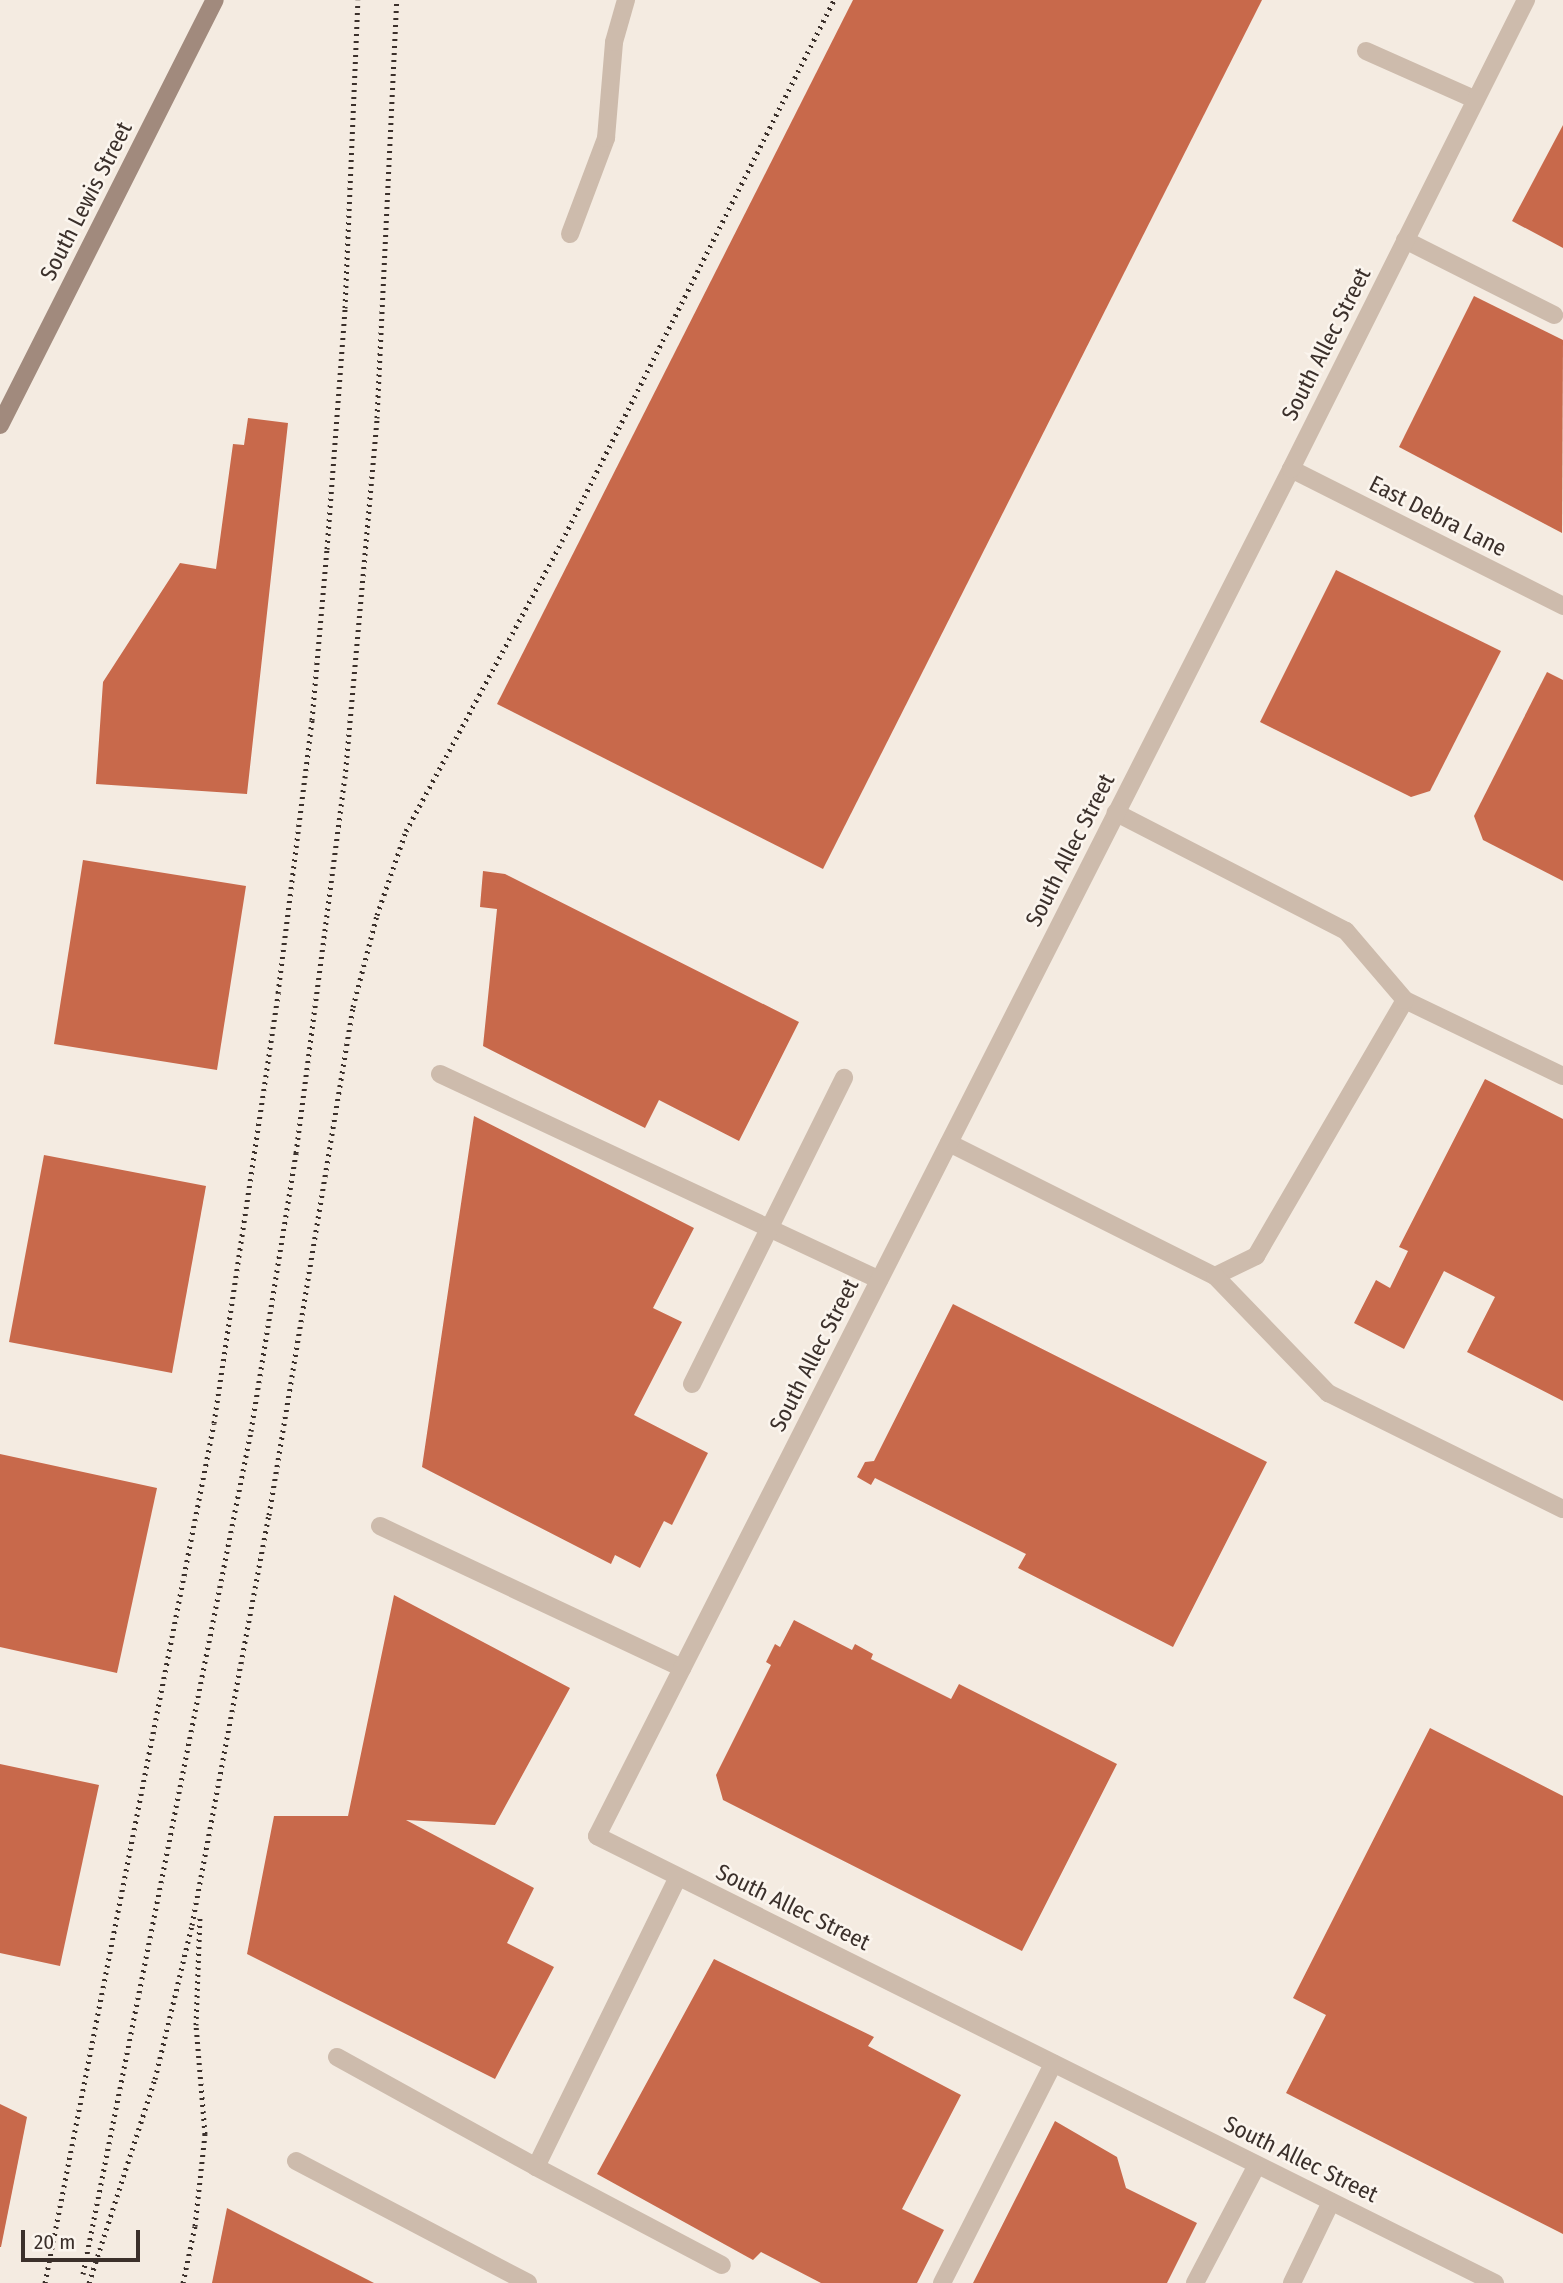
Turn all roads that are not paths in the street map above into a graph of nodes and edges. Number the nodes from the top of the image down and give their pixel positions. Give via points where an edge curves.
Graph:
1 (215, 0) edge
2 (626, 0) edge
3 (1526, 0) edge
4 (1366, 51) dead end
5 (1476, 100) junction
6 (570, 234) dead end
7 (1405, 240) junction
8 (1554, 315) dead end
9 (0, 425) edge
10 (1291, 469) junction
11 (1563, 606) edge
12 (1116, 813) junction
13 (1405, 1000) junction
14 (440, 1074) dead end
15 (1563, 1076) edge
16 (844, 1078) dead end
17 (949, 1143) junction
18 (769, 1229) junction
19 (1215, 1276) junction
20 (879, 1280) junction
21 (692, 1384) dead end
22 (1563, 1509) edge
23 (380, 1526) dead end
24 (682, 1668) junction
25 (678, 1877) junction
26 (337, 2057) dead end
27 (1053, 2064) junction
28 (296, 2161) dead end
29 (1257, 2165) junction
30 (536, 2167) junction
31 (1331, 2202) junction
32 (722, 2265) dead end
33 (528, 2283) edge
34 (942, 2283) edge
35 (1195, 2283) edge
36 (1292, 2283) edge
37 (1495, 2283) edge

1 - 9 main road, South Lewis Street
2 - 6 street via 614,42 606,138
3 - 5 street, South Allec Street
4 - 5 street
5 - 7 street, South Allec Street
7 - 8 street
7 - 10 street, South Allec Street
10 - 11 street, East Debra Lane
10 - 12 street, South Allec Street
12 - 13 street via 1346,931
12 - 17 street, South Allec Street
13 - 15 street
13 - 19 street via 1256,1256
14 - 18 street
16 - 18 street
17 - 19 street
17 - 20 street, South Allec Street
18 - 20 street
18 - 21 street
19 - 22 street via 1328,1393
20 - 24 street, South Allec Street
23 - 24 street
24 - 25 street, South Allec Street via 597,1836
25 - 27 street, South Allec Street
25 - 30 street
26 - 30 street
27 - 29 street, South Allec Street
27 - 34 street
28 - 33 street
29 - 31 street, South Allec Street
29 - 35 street
30 - 32 street
31 - 36 street
31 - 37 street, South Allec Street

